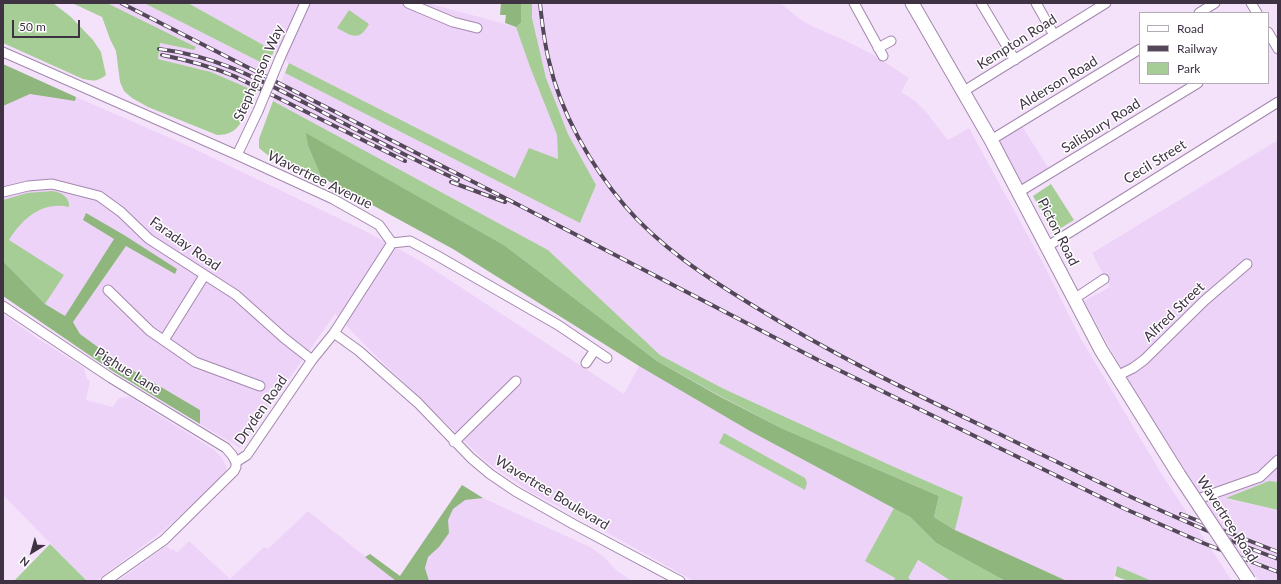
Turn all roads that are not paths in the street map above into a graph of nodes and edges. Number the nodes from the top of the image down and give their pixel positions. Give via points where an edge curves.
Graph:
1 (305, 3) edge
2 (408, 3) edge
3 (854, 3) edge
4 (912, 3) edge
5 (981, 3) edge
6 (1036, 3) edge
7 (1106, 3) edge
8 (1215, 3) edge
9 (1251, 3) edge
10 (1095, 6) edge
11 (1201, 12) edge
12 (1256, 12) edge
13 (477, 28) dead end
14 (1054, 35) junction
15 (1271, 36) edge
16 (891, 41) dead end
17 (1278, 49) edge
18 (1139, 50) edge
19 (3, 52) edge
20 (1015, 60) junction
21 (1196, 84) edge
22 (964, 92) junction
23 (1278, 102) edge
24 (991, 140) junction
25 (237, 155) junction
26 (3, 192) edge
27 (1019, 192) junction
28 (392, 243) junction
29 (1048, 246) junction
30 (1247, 264) dead end
31 (204, 276) junction
32 (1104, 279) dead end
33 (108, 290) dead end
34 (1074, 299) junction
35 (3, 306) edge
36 (334, 333) junction
37 (164, 340) junction
38 (595, 350) junction
39 (607, 358) dead end
40 (312, 360) junction
41 (586, 363) dead end
42 (1117, 376) junction
43 (516, 381) dead end
44 (260, 386) dead end
45 (454, 442) junction
46 (1278, 460) edge
47 (236, 462) junction
48 (1178, 475) joint
49 (1195, 500) junction
50 (106, 581) edge
51 (680, 581) edge
52 (1249, 581) edge

1 - 25 street, Stephenson Way, bridge
2 - 13 street via 453,22
3 - 16 street via 880,52
4 - 22 main road, Picton Road
5 - 20 street
6 - 14 street
7 - 10 street, Kempton Road
8 - 11 street
9 - 12 street
10 - 14 street, Kempton Road
14 - 20 street, Kempton Road
15 - 17 street
18 - 24 street, Alderson Road
19 - 25 street, Wavertree Avenue
20 - 22 street, Kempton Road
21 - 27 street, Salisbury Road
22 - 24 main road, Picton Road
23 - 29 street, Cecil Street
24 - 27 main road, Picton Road
25 - 28 street, Wavertree Avenue via 333,199 380,225
26 - 31 street, Faraday Road via 52,184 99,196 149,240
27 - 29 main road, Picton Road
28 - 36 street, Dryden Road
28 - 38 street via 410,242 436,254
29 - 34 main road, Picton Road
30 - 42 street, Alfred Street via 1204,301 1144,360
31 - 37 street
31 - 40 street, Faraday Road via 236,295
32 - 34 street
33 - 37 street via 150,331
34 - 42 main road, Picton Road
35 - 47 street, Pighue Lane via 111,378 226,448
36 - 40 street, Dryden Road
36 - 45 street, Wavertree Boulevard via 360,351 418,404
37 - 44 street via 195,362
38 - 39 street
38 - 41 street
40 - 47 street, Dryden Road via 247,455
42 - 48 main road, Picton Road
43 - 45 street
45 - 51 street, Wavertree Boulevard via 470,458 515,491
46 - 49 street via 1260,478
47 - 50 street, Dryden Road via 234,471 164,540
48 - 49 main road, Wavertree Road, bridge
49 - 52 main road, Wavertree Road, bridge

